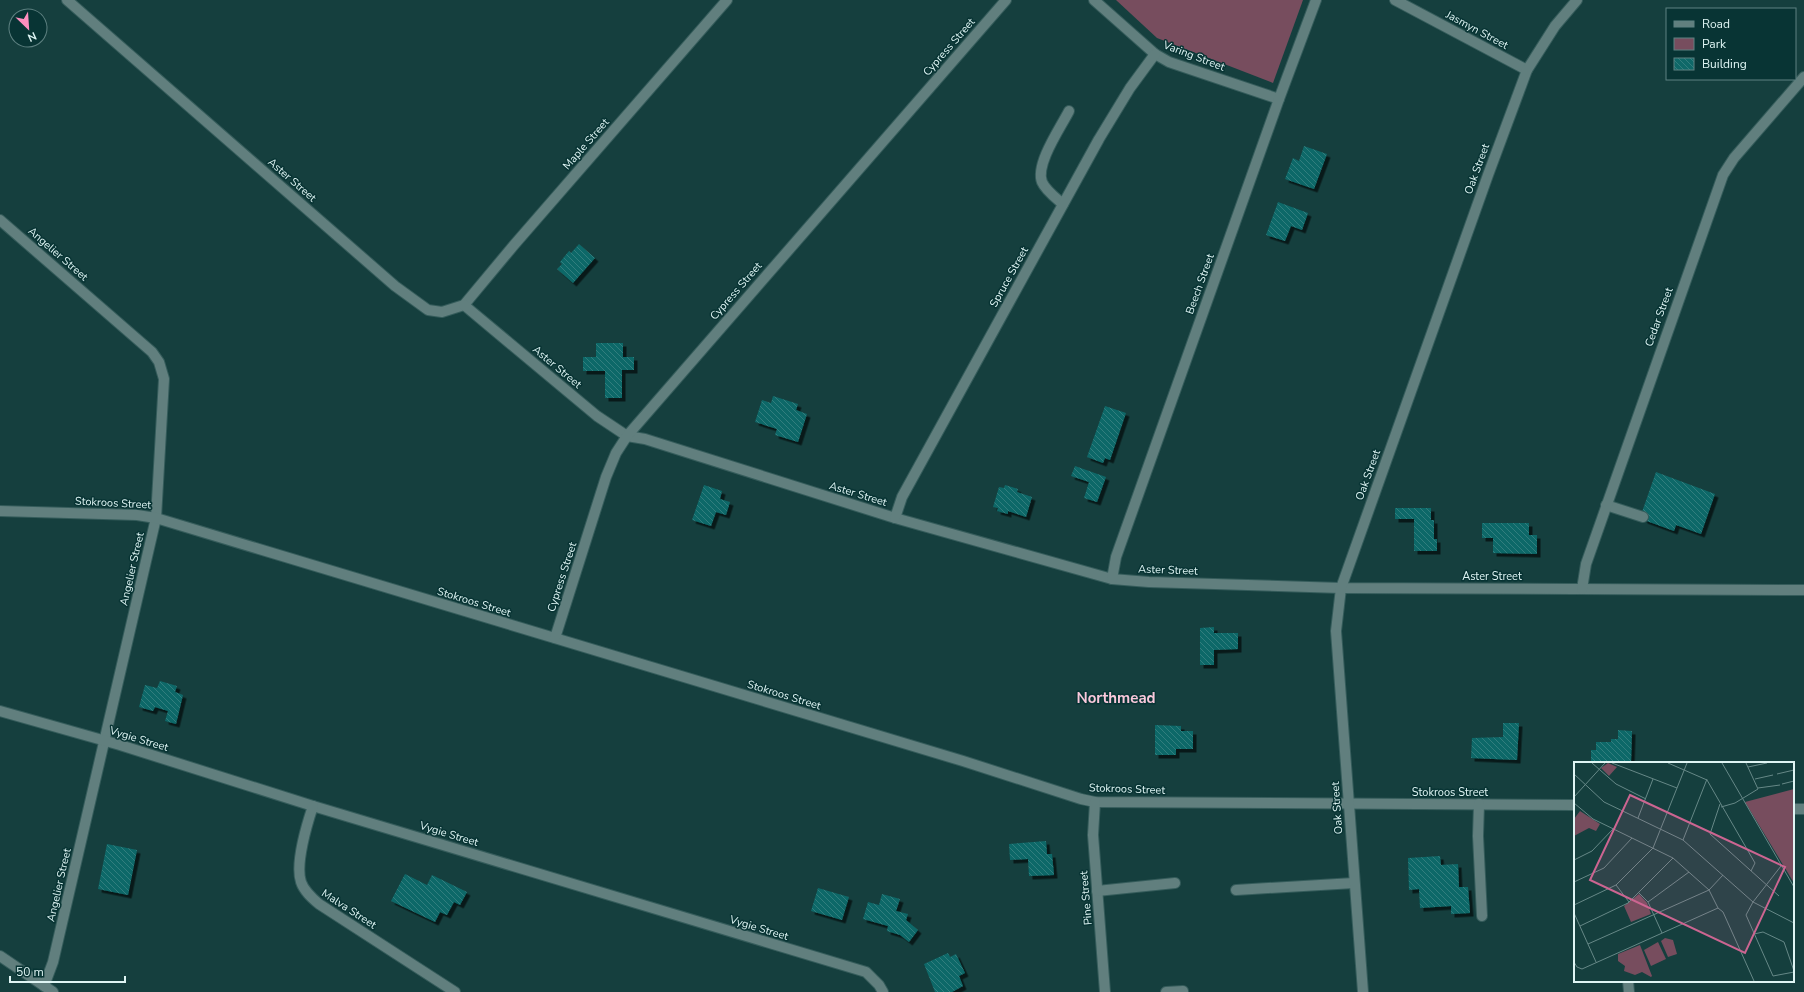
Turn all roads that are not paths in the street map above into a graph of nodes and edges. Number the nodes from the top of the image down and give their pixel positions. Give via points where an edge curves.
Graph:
1 (67, 0) edge
2 (727, 0) edge
3 (1006, 0) edge
4 (1094, 0) edge
5 (1316, 0) edge
6 (1395, 0) edge
7 (1577, 0) edge
8 (1155, 54) junction
9 (1527, 70) junction
10 (1804, 77) edge
11 (1279, 99) junction
12 (1069, 111) dead end
13 (1063, 204) junction
14 (0, 220) edge
15 (464, 305) junction
16 (626, 436) junction
17 (1606, 505) junction
18 (0, 511) edge
19 (1643, 517) dead end
20 (156, 518) junction
21 (896, 518) junction
22 (1112, 578) junction
23 (1341, 588) junction
24 (1804, 588) edge
25 (1582, 589) junction
26 (555, 638) junction
27 (0, 711) edge
28 (103, 741) junction
29 (1095, 802) junction
30 (1348, 803) junction
31 (1479, 804) junction
32 (1574, 805) edge
33 (313, 806) junction
34 (1794, 808) edge
35 (1804, 809) edge
36 (1175, 883) dead end
37 (1354, 883) junction
38 (1236, 890) dead end
39 (1097, 891) junction
40 (1482, 916) dead end
41 (0, 956) edge
42 (1628, 982) edge
43 (44, 986) junction
44 (1183, 991) dead end
45 (53, 992) edge
46 (455, 992) edge
47 (883, 992) edge
48 (1105, 992) edge
49 (1166, 992) edge
50 (1363, 992) edge
51 (1629, 992) edge

1 - 15 street, Aster Street via 421,306 442,312
2 - 15 street, Maple Street
3 - 16 street, Cypress Street
4 - 8 street, Varing Street
5 - 11 street, Beech Street
6 - 9 street, Jasmyn Street
7 - 9 street, Oak Street via 1555,26
8 - 11 street, Varing Street via 1169,62
8 - 13 street, Spruce Street via 1130,88
9 - 23 street, Oak Street
10 - 17 street, Cedar Street via 1734,158 1723,175
11 - 22 street, Beech Street via 1116,557
12 - 13 street via 1048,149 1041,168 1042,183
13 - 21 street, Spruce Street via 902,497
14 - 20 street, Angelier Street via 152,352 159,362 164,380
15 - 16 street, Aster Street via 597,416
16 - 21 street, Aster Street
16 - 26 street, Cypress Street via 606,477
17 - 19 street
17 - 25 street, Cedar Street via 1586,564
18 - 20 street, Stokroos Street via 137,515
20 - 26 street, Stokroos Street
20 - 28 street, Angelier Street
21 - 22 street, Aster Street
22 - 23 street, Aster Street via 1149,582
23 - 25 street, Aster Street
23 - 30 street, Oak Street via 1336,631
24 - 25 street, Aster Street
26 - 29 street, Stokroos Street
27 - 28 street, Vygie Street
28 - 33 street, Vygie Street
28 - 43 street, Angelier Street via 53,962
29 - 30 street, Stokroos Street
29 - 39 street, Pine Street via 1093,835
30 - 31 street, Stokroos Street
30 - 37 street, Oak Street
31 - 32 street, Stokroos Street
31 - 40 street
33 - 46 street, Malva Street via 300,871 304,889 319,904
33 - 47 street, Vygie Street via 866,972
34 - 35 street
36 - 39 street
37 - 38 street
37 - 50 street, Oak Street
39 - 48 street, Pine Street
41 - 43 street
42 - 51 street
43 - 45 street
44 - 49 street

